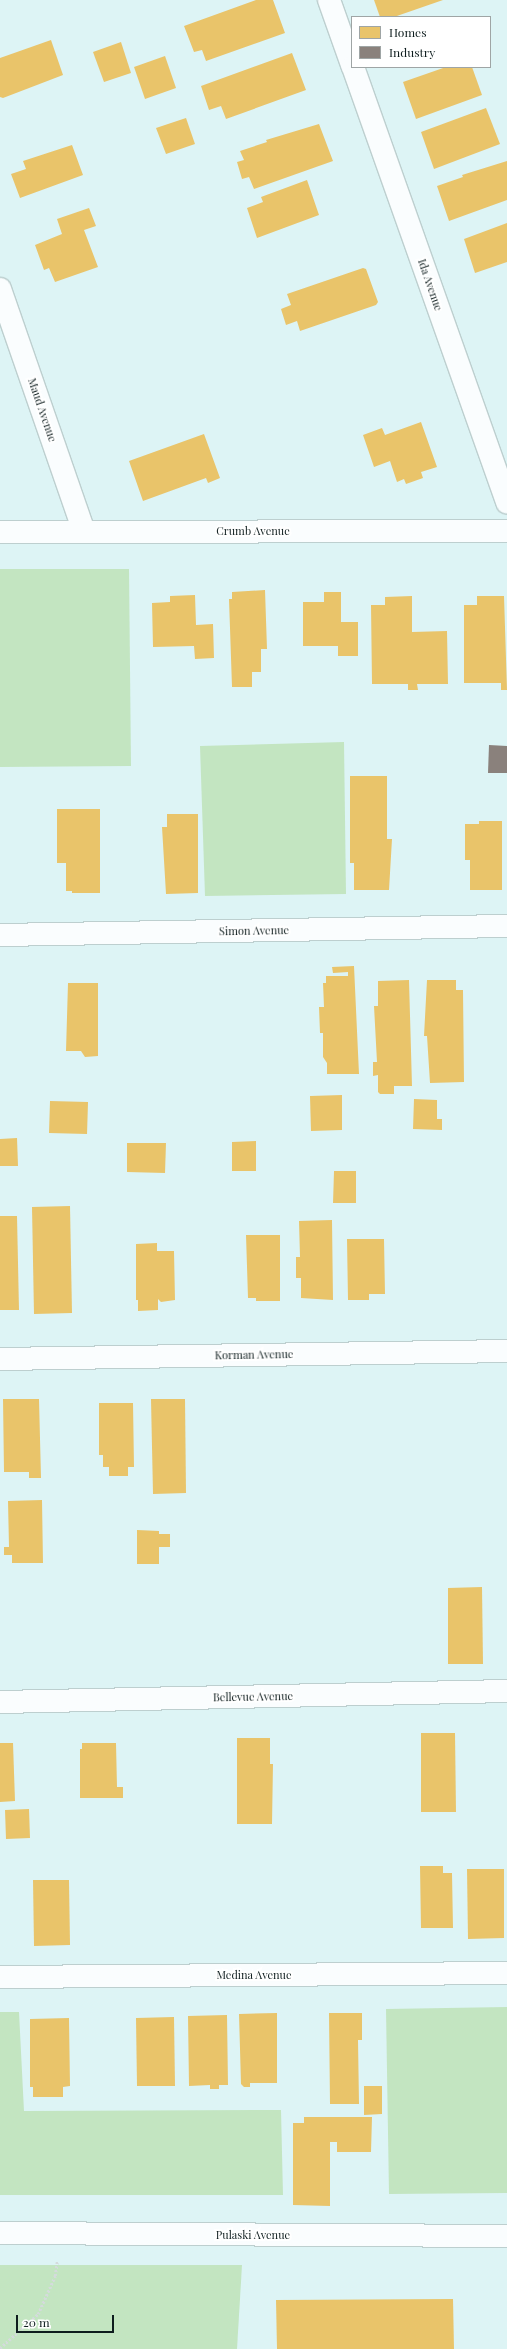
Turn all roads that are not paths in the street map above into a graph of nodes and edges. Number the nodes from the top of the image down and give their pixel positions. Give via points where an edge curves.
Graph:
1 (329, 0) edge
2 (351, 63) edge
3 (353, 68) edge
4 (0, 289) edge
5 (507, 503) edge
6 (84, 531) junction
7 (507, 531) edge
8 (0, 532) edge
9 (507, 926) edge
10 (0, 935) edge
11 (507, 1351) edge
12 (0, 1358) edge
13 (507, 1691) edge
14 (0, 1702) edge
15 (507, 1973) edge
16 (0, 1977) edge
17 (0, 2234) edge
18 (507, 2236) edge

1 - 2 street, Ida Avenue
3 - 5 street, Ida Avenue
4 - 6 street, Maud Avenue
6 - 7 street, Crumb Avenue
6 - 8 street, Crumb Avenue
9 - 10 street, Simon Avenue
11 - 12 street, Korman Avenue
13 - 14 street, Bellevue Avenue
15 - 16 street, Medina Avenue
17 - 18 street, Pulaski Avenue

